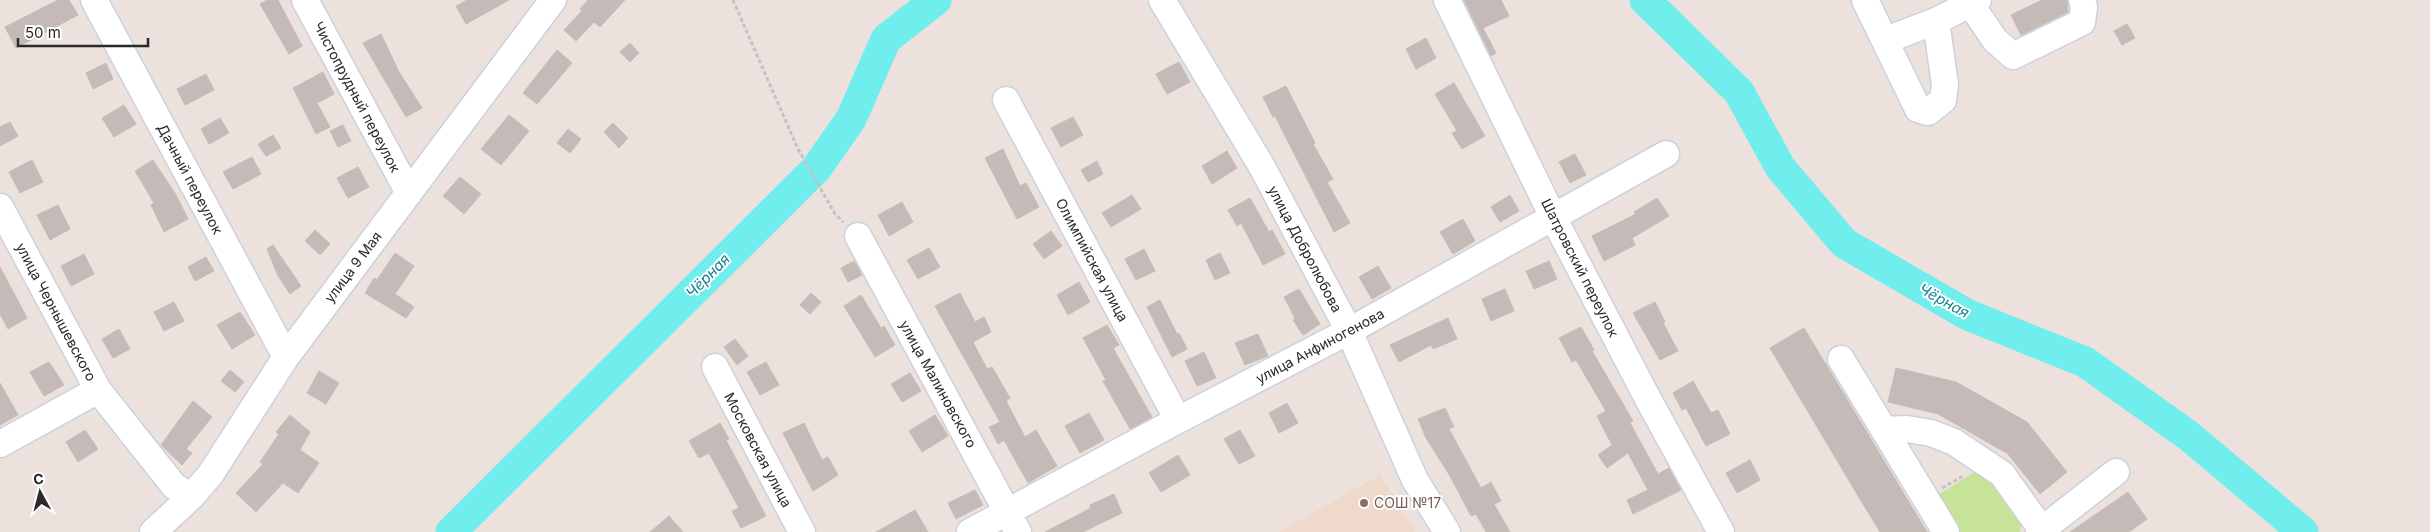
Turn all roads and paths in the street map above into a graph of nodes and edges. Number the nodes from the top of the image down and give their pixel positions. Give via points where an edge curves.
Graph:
1 (94, 0) edge
2 (305, 0) edge
3 (553, 0) edge
4 (732, 0) edge
5 (1162, 0) edge
6 (1447, 0) edge
7 (1865, 0) edge
8 (2082, 0) edge
9 (1974, 2) edge
10 (532, 11) edge
11 (1936, 20) junction
12 (1886, 40) junction
13 (1006, 100) dead end
14 (1666, 154) dead end
15 (409, 193) junction
16 (0, 208) edge
17 (835, 214) dead end
18 (1553, 217) junction
19 (858, 236) dead end
20 (1349, 331) junction
21 (286, 357) junction
22 (1841, 359) dead end
23 (714, 367) dead end
24 (98, 390) junction
25 (1178, 420) junction
26 (1884, 430) junction
27 (0, 444) edge
28 (1984, 463) junction
29 (2116, 472) dead end
30 (191, 497) junction
31 (1926, 499) junction
32 (1013, 522) edge
33 (2040, 531) edge
34 (153, 532) edge
35 (802, 532) edge
36 (970, 532) edge
37 (1447, 532) edge
38 (1721, 532) edge
39 (1946, 532) edge

1 - 21 street, Дачный переулок
2 - 15 street, Чистопрудный переулок
3 - 10 street, улица 9 Мая
4 - 17 path via 798,149
5 - 20 street, улица Добролюбова via 1261,165
6 - 18 street, Шатровский переулок
7 - 12 street
8 - 9 street via 2082,22 2013,56 1995,40
9 - 11 street
10 - 15 street, улица 9 Мая
11 - 12 street
11 - 12 street via 1943,100 1928,112 1918,109
13 - 25 street, Олимпийская улица
14 - 18 street, улица Анфиногенова
15 - 21 street, улица 9 Мая
16 - 24 street, улица Чернышевского
18 - 20 street, улица Анфиногенова
18 - 38 street, Шатровский переулок
19 - 32 street, улица Малиновского
20 - 25 street, улица Анфиногенова
20 - 37 street, улица Добролюбова via 1415,480
21 - 30 street, улица 9 Мая via 210,475
22 - 26 street
23 - 35 street, Московская улица
24 - 27 street
24 - 30 street, улица Чернышевского via 174,486
25 - 32 street, улица Анфиногенова
26 - 28 street via 1931,433 1954,442
26 - 31 street
28 - 31 path
28 - 33 street via 2002,474
29 - 33 street
30 - 34 street, улица 9 Мая
31 - 39 street
32 - 36 street, улица Анфиногенова

